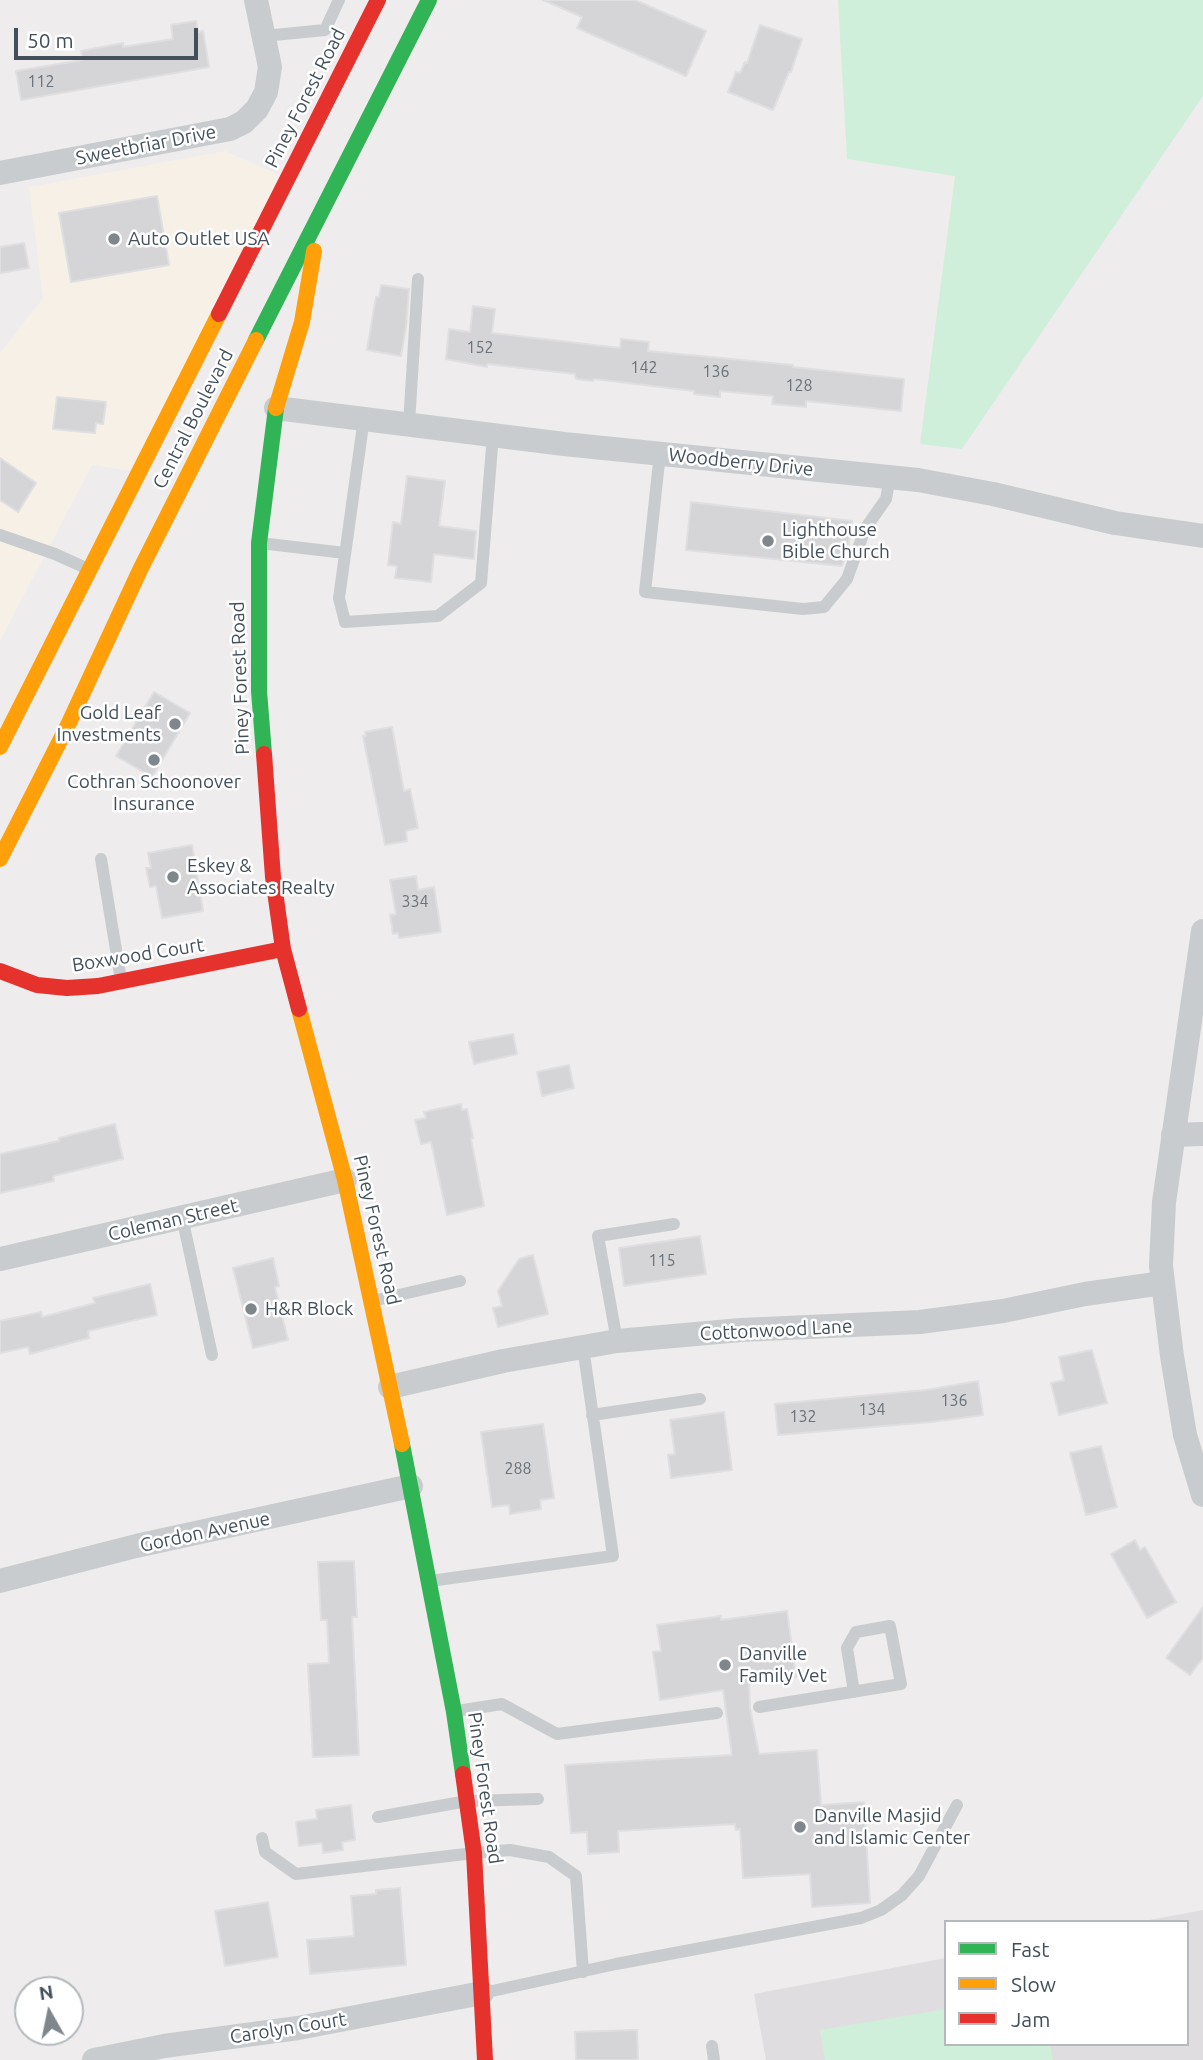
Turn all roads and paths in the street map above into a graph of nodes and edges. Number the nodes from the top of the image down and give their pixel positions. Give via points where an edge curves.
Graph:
1 (257, 0) edge
2 (339, 0) edge
3 (378, 0) edge
4 (429, 0) edge
5 (264, 36) junction
6 (0, 173) edge
7 (320, 213) junction
8 (418, 279) dead end
9 (174, 402) joint
10 (275, 408) junction
11 (363, 418) junction
12 (410, 424) junction
13 (493, 434) junction
14 (660, 453) junction
15 (890, 477) junction
16 (0, 535) edge
17 (1203, 536) edge
18 (260, 543) junction
19 (345, 553) junction
20 (89, 570) junction
21 (0, 747) edge
22 (0, 859) edge
23 (101, 859) dead end
24 (1203, 931) edge
25 (284, 949) junction
26 (0, 971) edge
27 (121, 982) junction
28 (1203, 1134) edge
29 (1173, 1135) junction
30 (345, 1180) junction
31 (182, 1217) junction
32 (674, 1224) dead end
33 (0, 1259) edge
34 (460, 1281) dead end
35 (1163, 1283) junction
36 (372, 1301) junction
37 (617, 1341) junction
38 (583, 1347) junction
39 (212, 1355) dead end
40 (390, 1387) junction
41 (700, 1399) dead end
42 (593, 1415) junction
43 (411, 1486) junction
44 (1203, 1494) edge
45 (0, 1581) edge
46 (429, 1581) junction
47 (854, 1692) junction
48 (759, 1707) dead end
49 (454, 1712) junction
50 (718, 1713) dead end
51 (538, 1799) dead end
52 (467, 1801) junction
53 (957, 1805) dead end
54 (378, 1817) dead end
55 (262, 1838) dead end
56 (474, 1853) junction
57 (583, 1972) junction
58 (482, 1993) junction
59 (712, 2046) dead end
60 (94, 2060) edge
61 (485, 2060) edge
62 (714, 2060) edge

1 - 5 street, Sweetbriar Drive
2 - 5 lane via 325,30
3 - 9 main road, Piney Forest Road
4 - 7 main road, Central Boulevard
5 - 6 street, Sweetbriar Drive via 271,67 266,92 244,122 230,129
7 - 10 main road, Piney Forest Road via 302,322
7 - 22 main road, Central Boulevard
8 - 12 lane
9 - 20 main road, Central Boulevard
10 - 11 street, Woodberry Drive
10 - 18 main road, Piney Forest Road
11 - 12 street, Woodberry Drive
11 - 19 lane
12 - 13 street, Woodberry Drive
13 - 14 street, Woodberry Drive
13 - 19 lane via 481,583 438,616 345,622 339,598
14 - 15 street, Woodberry Drive
14 - 15 lane via 645,592 803,610 824,607 847,579 865,529 886,499
15 - 17 street, Woodberry Drive via 993,494 1115,523
16 - 20 lane
18 - 19 lane
18 - 25 main road, Piney Forest Road via 259,691 273,877
20 - 21 main road, Central Boulevard
23 - 27 lane
24 - 29 street
25 - 27 main road, Boxwood Court
25 - 30 main road, Piney Forest Road
26 - 27 main road, Boxwood Court via 37,985 67,988
28 - 29 street
29 - 35 street via 1164,1202
30 - 31 street, Coleman Street
30 - 36 main road, Piney Forest Road
31 - 33 street, Coleman Street
31 - 39 lane
32 - 37 lane via 597,1236
34 - 36 lane
35 - 37 street, Cottonwood Lane via 920,1322
35 - 44 street via 1185,1435
36 - 40 main road, Piney Forest Road
37 - 38 street, Cottonwood Lane
38 - 40 street, Cottonwood Lane
38 - 42 lane
40 - 43 main road, Piney Forest Road
41 - 42 lane
42 - 46 lane via 613,1556
43 - 45 street, Gordon Avenue
43 - 46 main road, Piney Forest Road
46 - 49 main road, Piney Forest Road
47 - 47 lane via 901,1684 890,1626 856,1632 847,1648
47 - 48 lane
49 - 50 lane via 502,1704 556,1734
49 - 52 main road, Piney Forest Road
51 - 52 lane
52 - 54 lane
52 - 56 main road, Piney Forest Road
53 - 57 lane via 919,1876 880,1910 861,1918
55 - 56 lane via 265,1852 296,1874
56 - 57 lane via 510,1850 549,1857 576,1876
56 - 58 main road, Piney Forest Road
57 - 58 lane
58 - 60 street, Carolyn Court
58 - 61 main road, Piney Forest Road
59 - 62 lane

